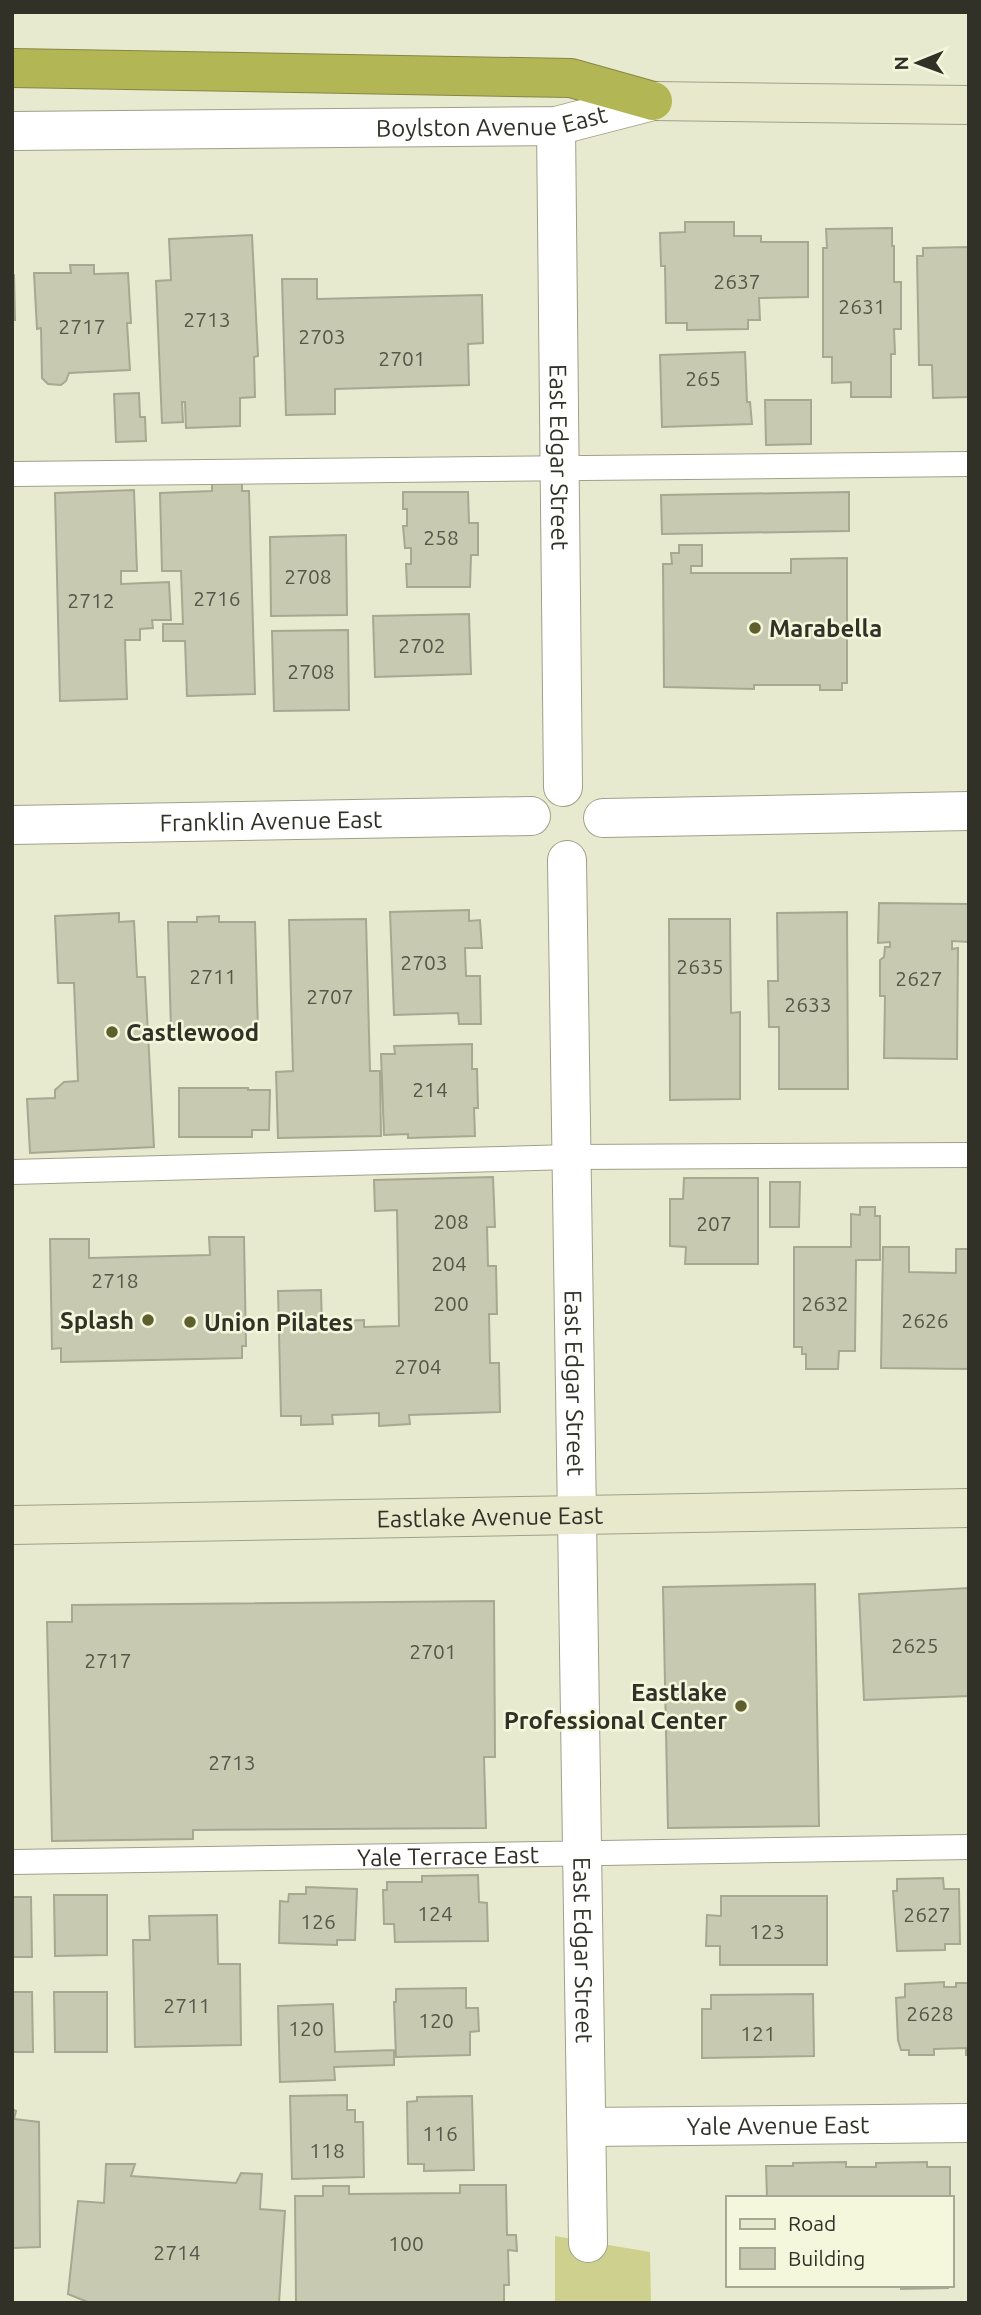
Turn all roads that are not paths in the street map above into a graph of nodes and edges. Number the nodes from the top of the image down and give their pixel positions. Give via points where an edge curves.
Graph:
1 (12, 68) edge
2 (653, 101) junction
3 (969, 105) edge
4 (556, 126) junction
5 (12, 131) edge
6 (969, 464) edge
7 (561, 470) junction
8 (12, 474) edge
9 (563, 787) junction
10 (969, 811) edge
11 (531, 816) junction
12 (603, 818) junction
13 (12, 825) edge
14 (567, 860) junction
15 (969, 1155) edge
16 (571, 1157) junction
17 (12, 1172) edge
18 (969, 1508) edge
19 (576, 1515) junction
20 (12, 1525) edge
21 (969, 1847) edge
22 (583, 1852) junction
23 (12, 1862) edge
24 (969, 2123) edge
25 (587, 2127) junction
26 (588, 2243) dead end

1 - 2 highway via 571,78
2 - 3 main road, Boylston Avenue East
2 - 4 street, Boylston Avenue East
4 - 5 street, Boylston Avenue East
4 - 7 street, East Edgar Street
6 - 7 lane
7 - 8 lane
7 - 9 street, East Edgar Street
9 - 11 street via 539,799
9 - 12 street via 571,786 592,797
10 - 12 street
11 - 13 street, Franklin Avenue East
11 - 14 street via 534,842 554,857
12 - 14 street via 597,843 578,858
14 - 16 street, East Edgar Street
15 - 16 lane
16 - 17 lane
16 - 19 street, East Edgar Street
18 - 19 main road, Eastlake Avenue East
19 - 20 main road, Eastlake Avenue East
19 - 22 street, East Edgar Street
21 - 22 lane, Yale Terrace East
22 - 23 lane, Yale Terrace East
22 - 25 street, East Edgar Street
24 - 25 street, Yale Avenue East
25 - 26 street, East Edgar Street

